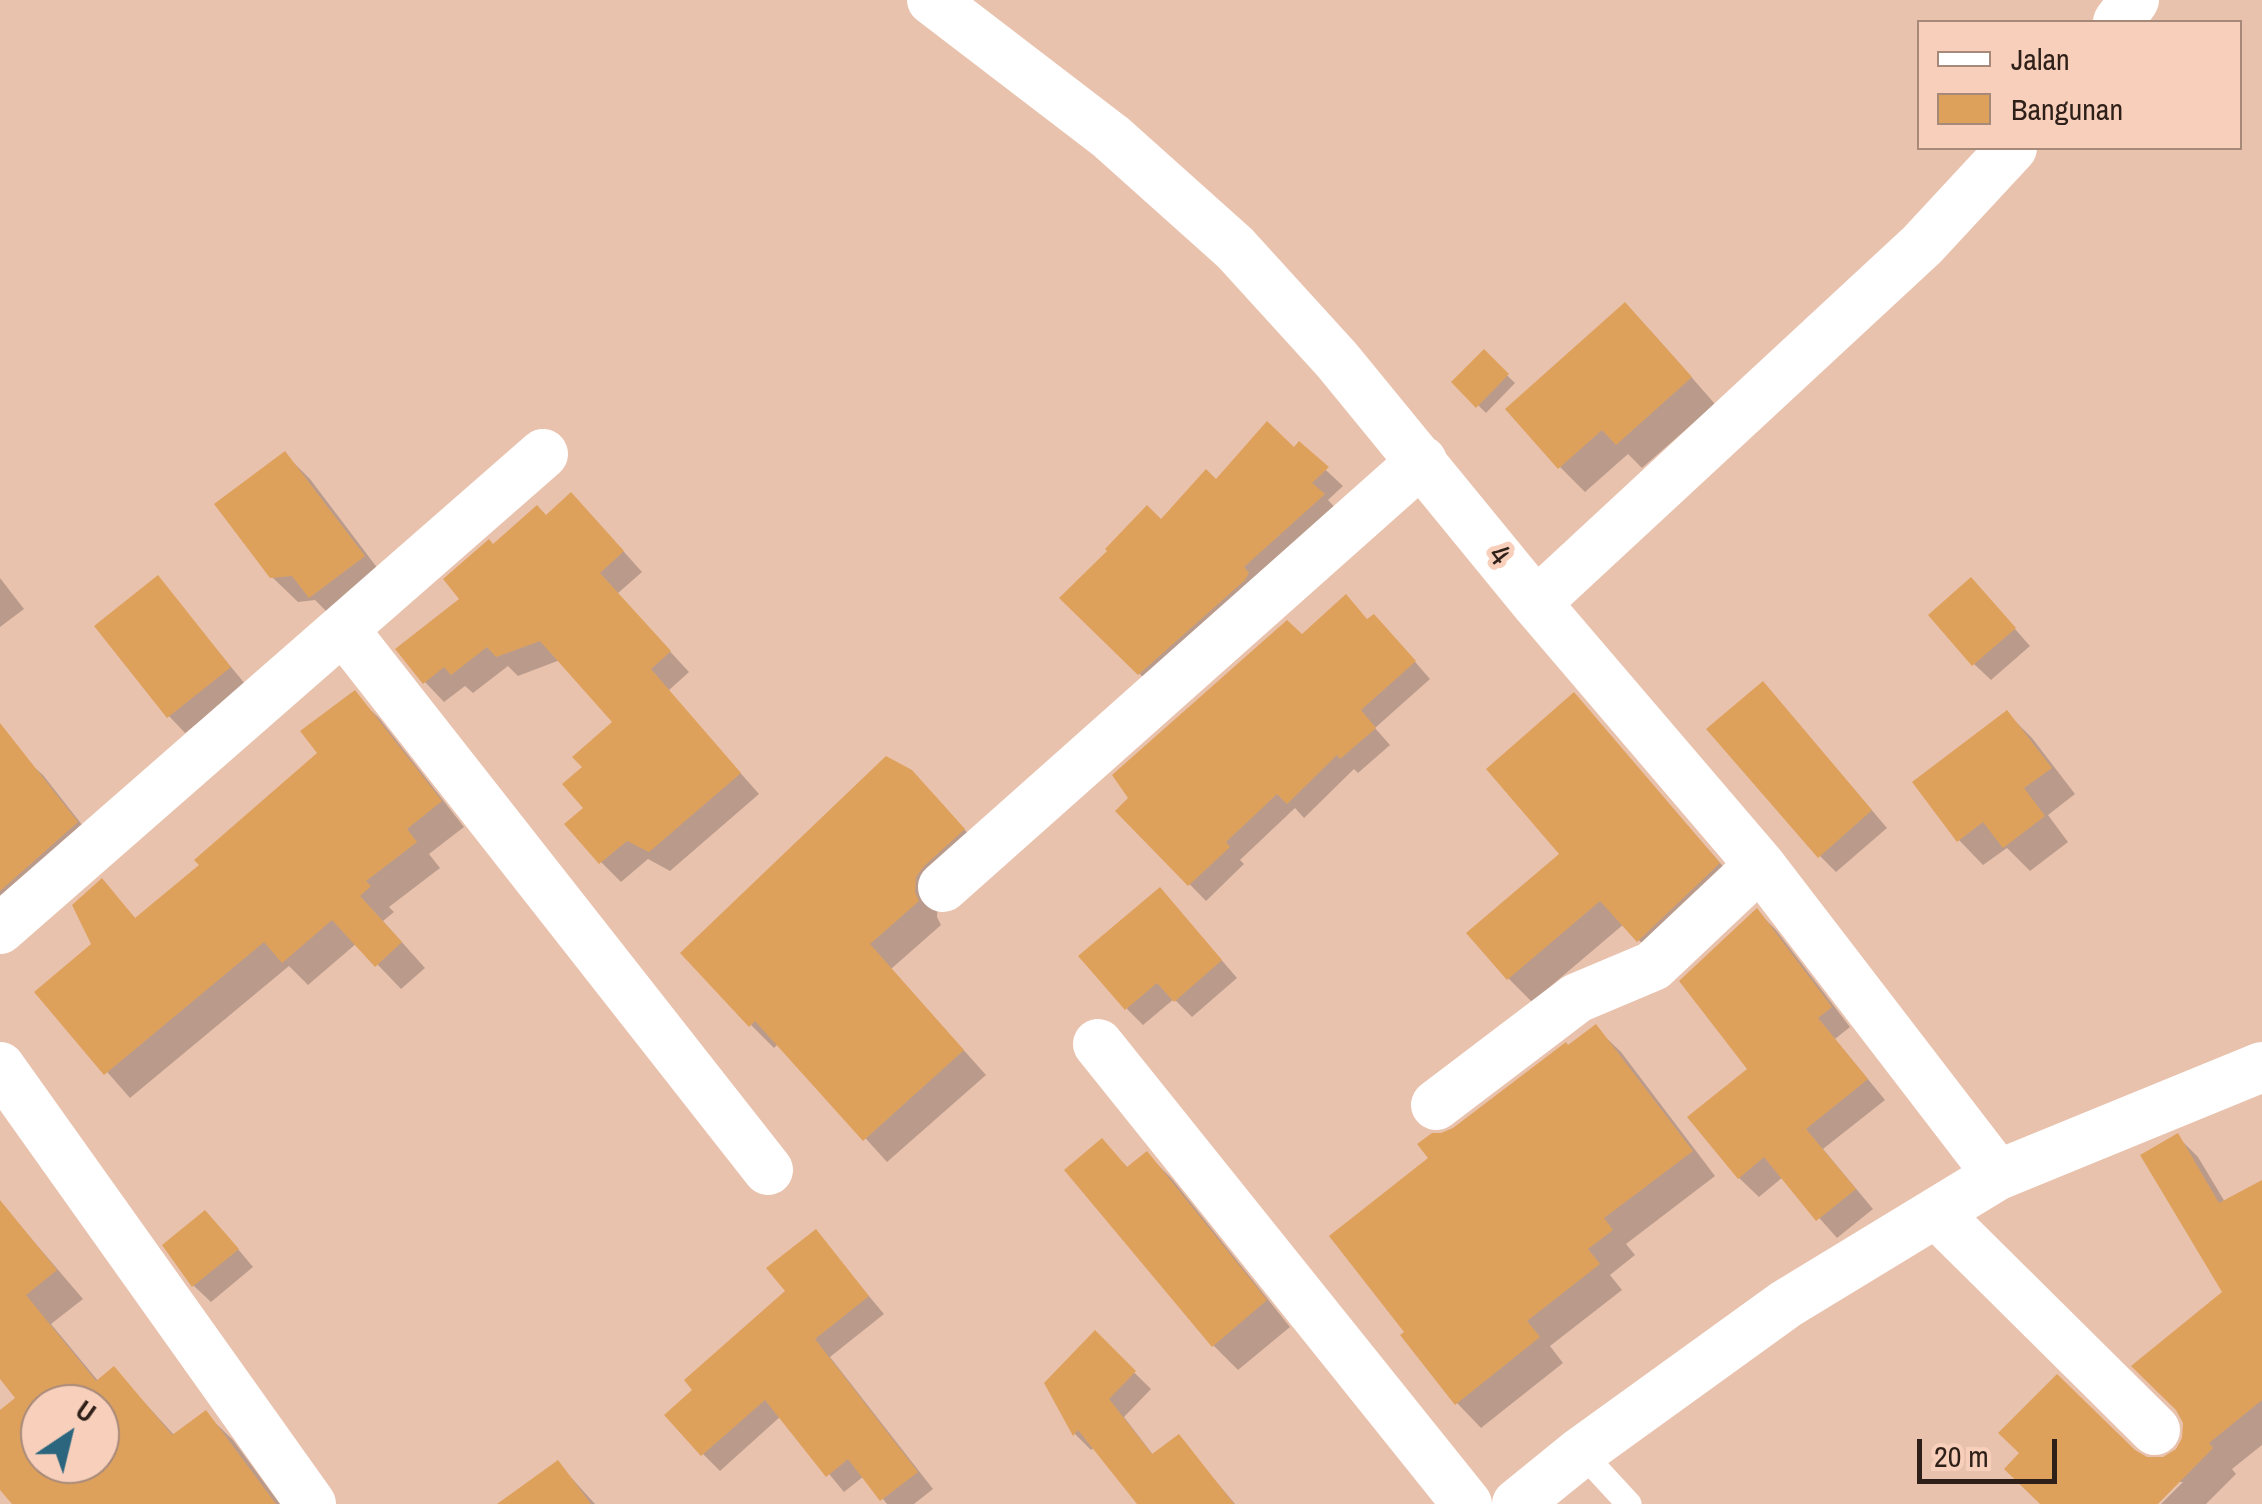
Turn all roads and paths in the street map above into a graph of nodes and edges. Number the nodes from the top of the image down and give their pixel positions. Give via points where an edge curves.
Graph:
1 (932, 0) edge
2 (2010, 150) edge
3 (543, 454) dead end
4 (1422, 461) junction
5 (1536, 603) junction
6 (343, 629) junction
7 (1760, 865) junction
8 (943, 887) dead end
9 (0, 928) edge
10 (1098, 1044) dead end
11 (0, 1067) edge
12 (2262, 1067) edge
13 (1436, 1106) dead end
14 (768, 1170) dead end
15 (1998, 1174) junction
16 (1936, 1213) junction
17 (2155, 1430) dead end
18 (1581, 1452) junction
19 (311, 1504) edge
20 (1467, 1504) edge
21 (1516, 1504) edge
22 (1629, 1504) edge

1 - 4 street, 4 via 1111,137 1234,248
2 - 5 street via 1922,245
3 - 6 street
4 - 5 street, 4
4 - 8 street
5 - 7 street, 4
6 - 9 street
6 - 14 street
7 - 13 street via 1653,966 1576,998
7 - 15 street, 4
10 - 20 street
11 - 19 street
12 - 15 street
15 - 16 street
16 - 17 street
16 - 18 street via 1786,1304
18 - 21 street
18 - 22 lane

